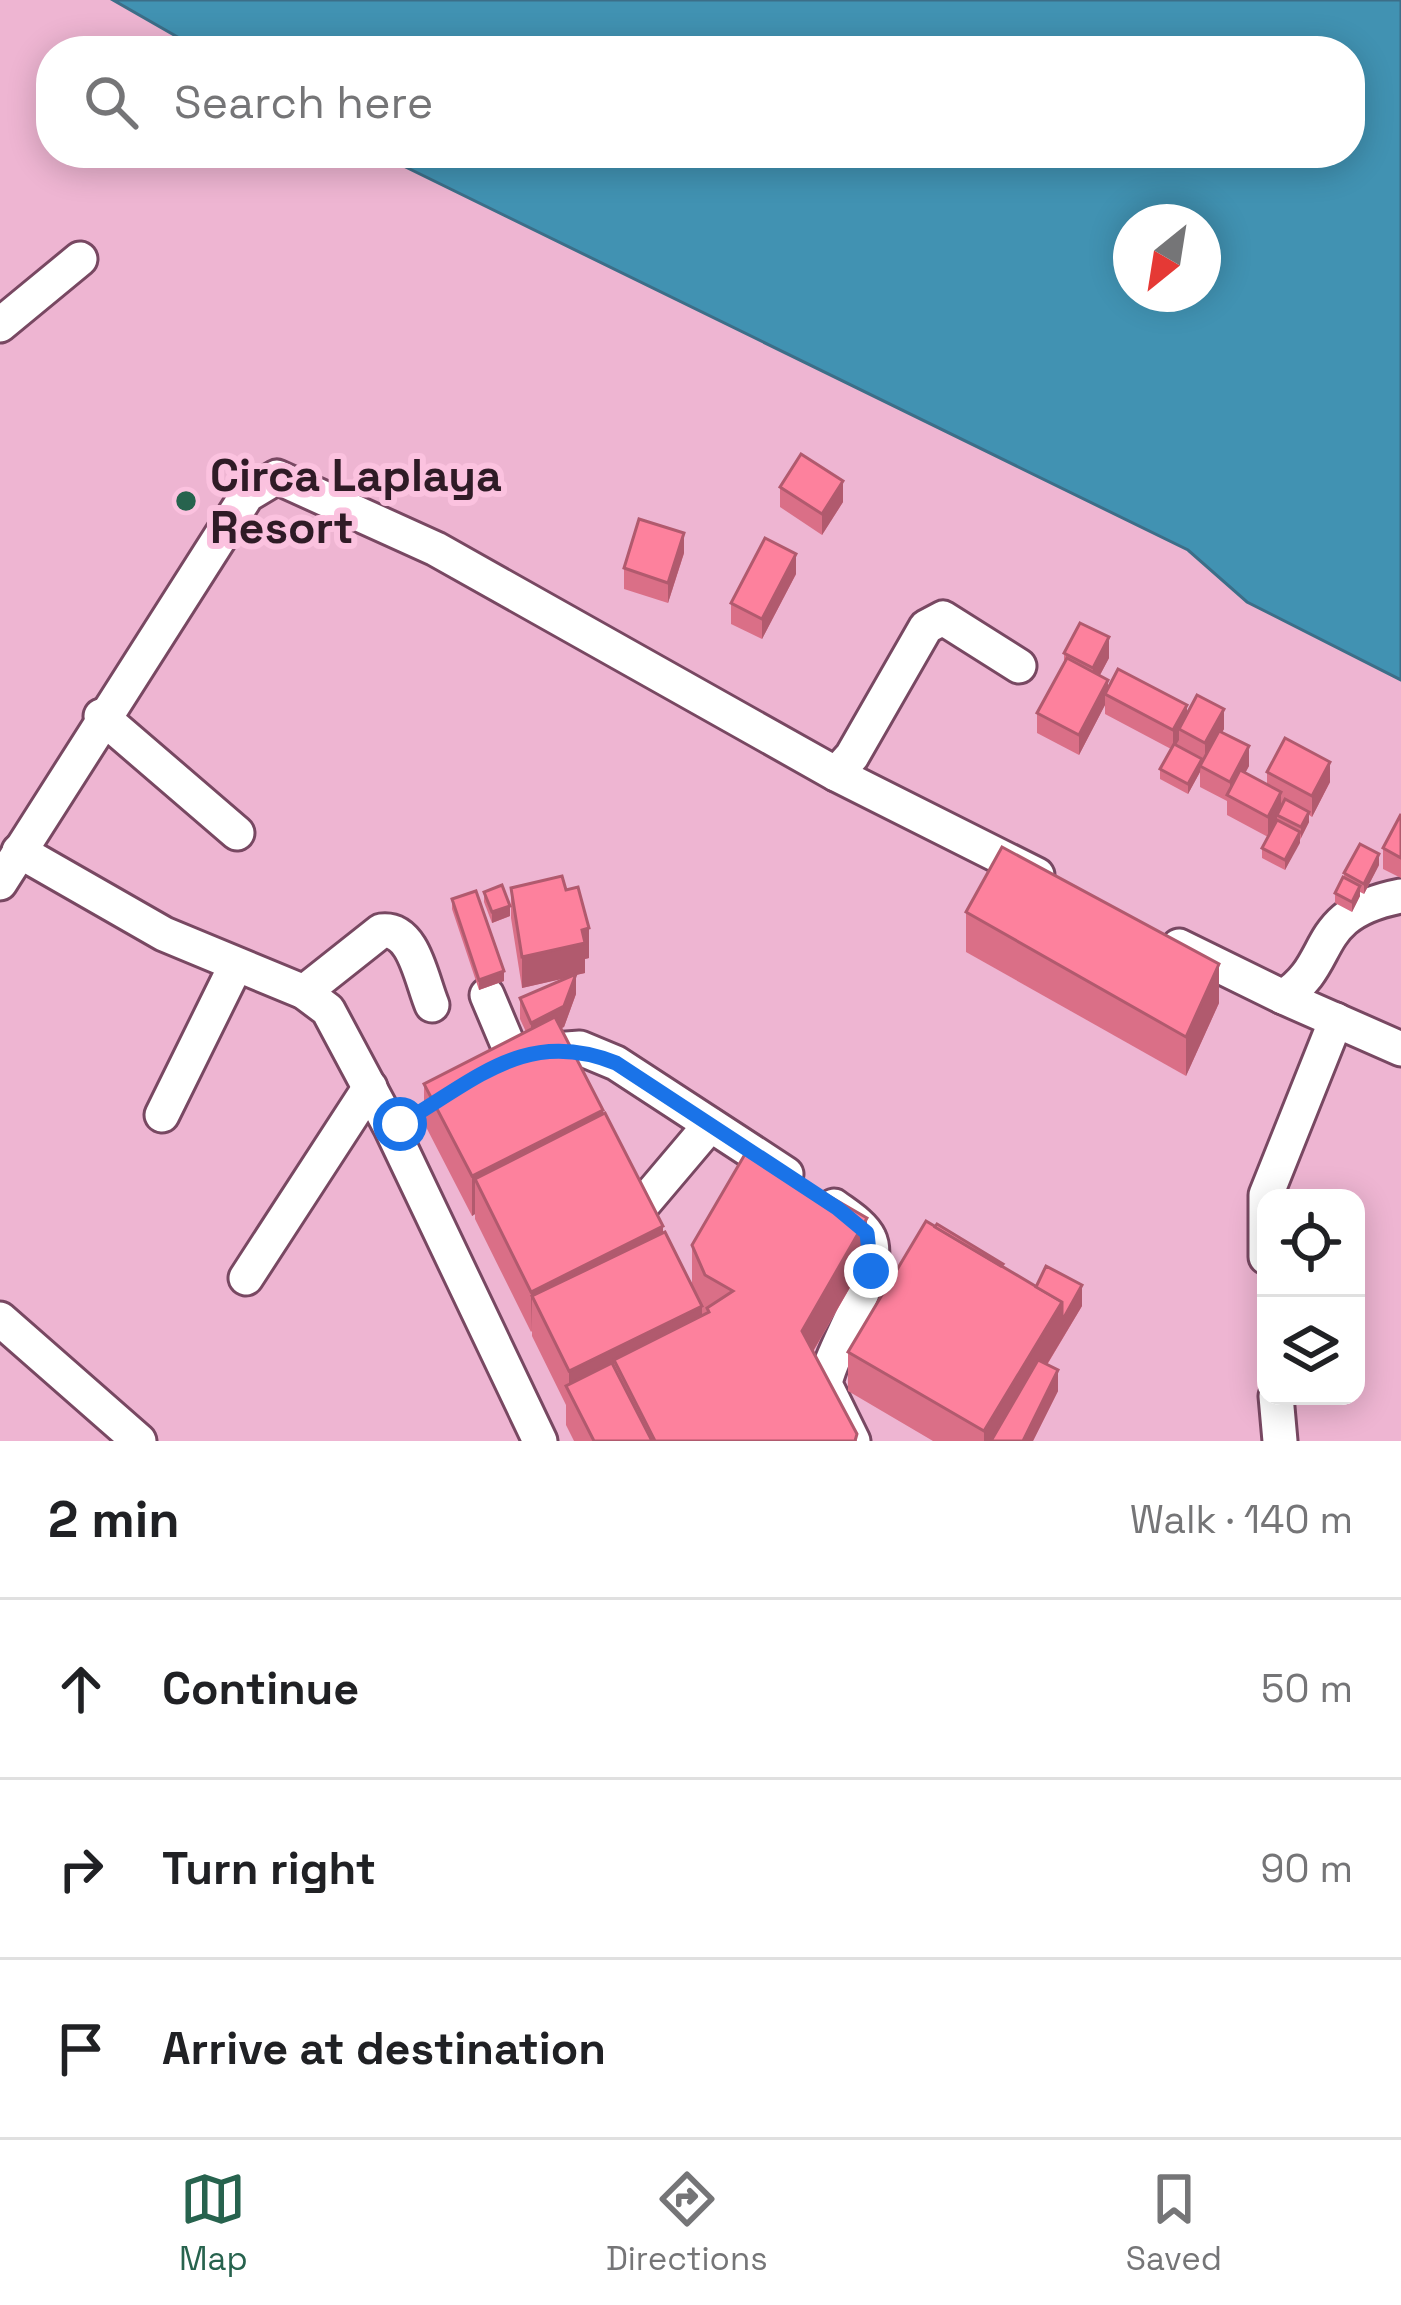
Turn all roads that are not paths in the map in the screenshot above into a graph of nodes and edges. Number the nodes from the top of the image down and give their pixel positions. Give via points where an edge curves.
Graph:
1 (80, 259) dead end
2 (0, 326) edge
3 (1019, 666) dead end
4 (101, 716) junction
5 (836, 774) junction
6 (237, 833) dead end
7 (19, 851) junction
8 (0, 883) edge
9 (1064, 888) edge
10 (1401, 896) edge
11 (1147, 930) edge
12 (235, 967) junction
13 (304, 992) junction
14 (487, 995) dead end
15 (1283, 997) junction
16 (432, 1005) dead end
17 (1336, 1020) junction
18 (1401, 1049) edge
19 (514, 1059) junction
20 (476, 1081) edge
21 (370, 1087) junction
22 (162, 1114) dead end
23 (710, 1125) junction
24 (1268, 1189) edge
25 (644, 1203) edge
26 (246, 1278) dead end
27 (0, 1319) edge
28 (1277, 1405) edge
29 (139, 1441) edge
30 (540, 1441) edge
31 (853, 1441) edge
32 (1280, 1441) edge

1 - 2 street
3 - 5 street via 957,622 943,618 926,627
4 - 5 street via 247,495 264,480 296,482 436,549
4 - 6 street
4 - 7 street
5 - 9 street
7 - 8 street
7 - 12 street
10 - 15 street via 1370,900 1337,924
11 - 15 street
12 - 13 street
12 - 22 street
13 - 16 street via 392,929 404,937
13 - 21 street via 328,1010
14 - 19 street
15 - 17 street
17 - 18 street
17 - 24 street
19 - 20 street
19 - 23 street via 580,1048
21 - 26 street
21 - 30 street via 405,1121
23 - 25 street
23 - 31 street via 867,1233 871,1271 824,1384
27 - 29 street
28 - 32 street

